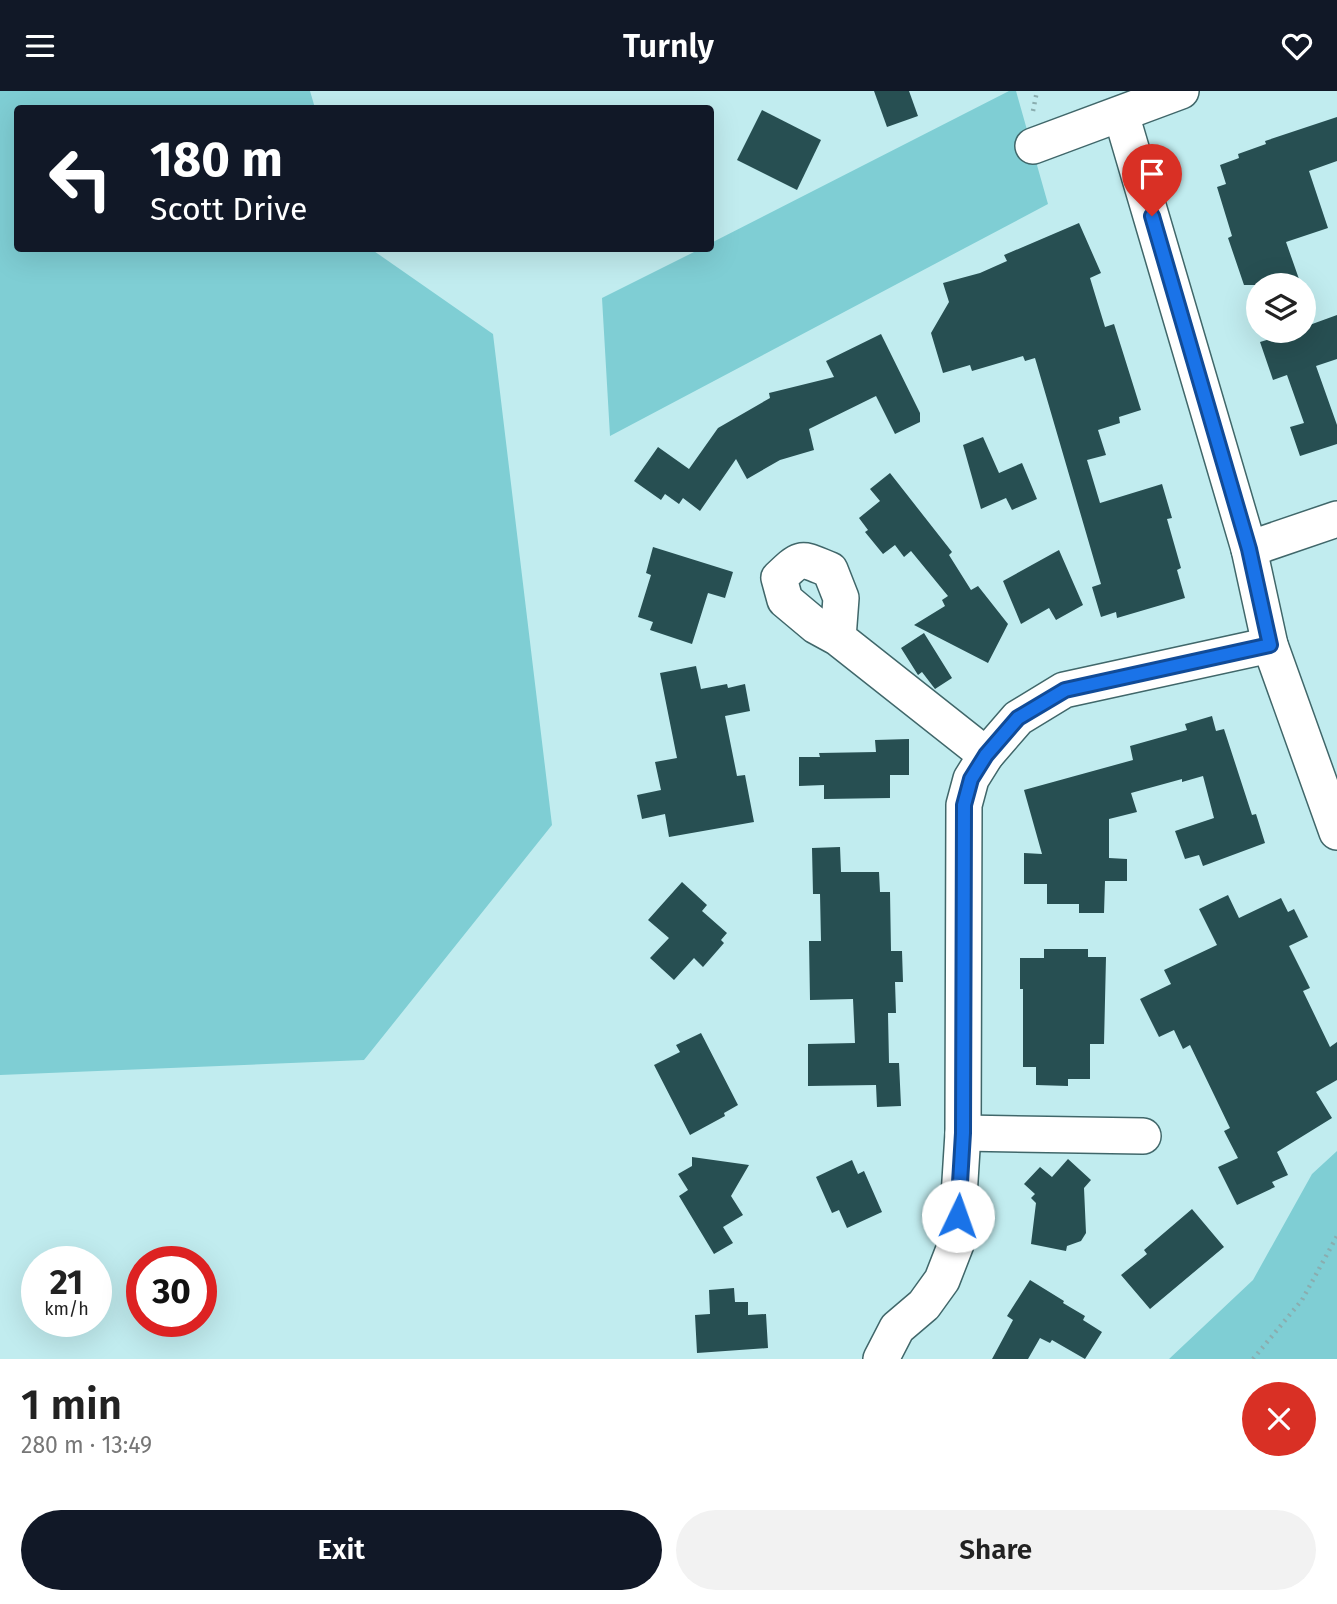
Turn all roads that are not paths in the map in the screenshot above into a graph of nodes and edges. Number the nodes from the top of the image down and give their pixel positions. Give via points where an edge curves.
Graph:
1 (1181, 91) edge
2 (1121, 114) junction
3 (1033, 146) dead end
4 (1337, 519) edge
5 (1249, 549) junction
6 (838, 638) dead end
7 (1270, 645) junction
8 (986, 755) junction
9 (1337, 832) edge
10 (963, 1133) junction
11 (1143, 1136) dead end
12 (881, 1359) edge

1 - 2 street
2 - 3 street
2 - 5 street
4 - 5 street
5 - 7 street
6 - 8 street
7 - 8 street via 1065,690 1018,718
7 - 9 street
8 - 10 street via 971,779 964,805
10 - 11 street
10 - 12 street via 956,1244 942,1280 897,1328

